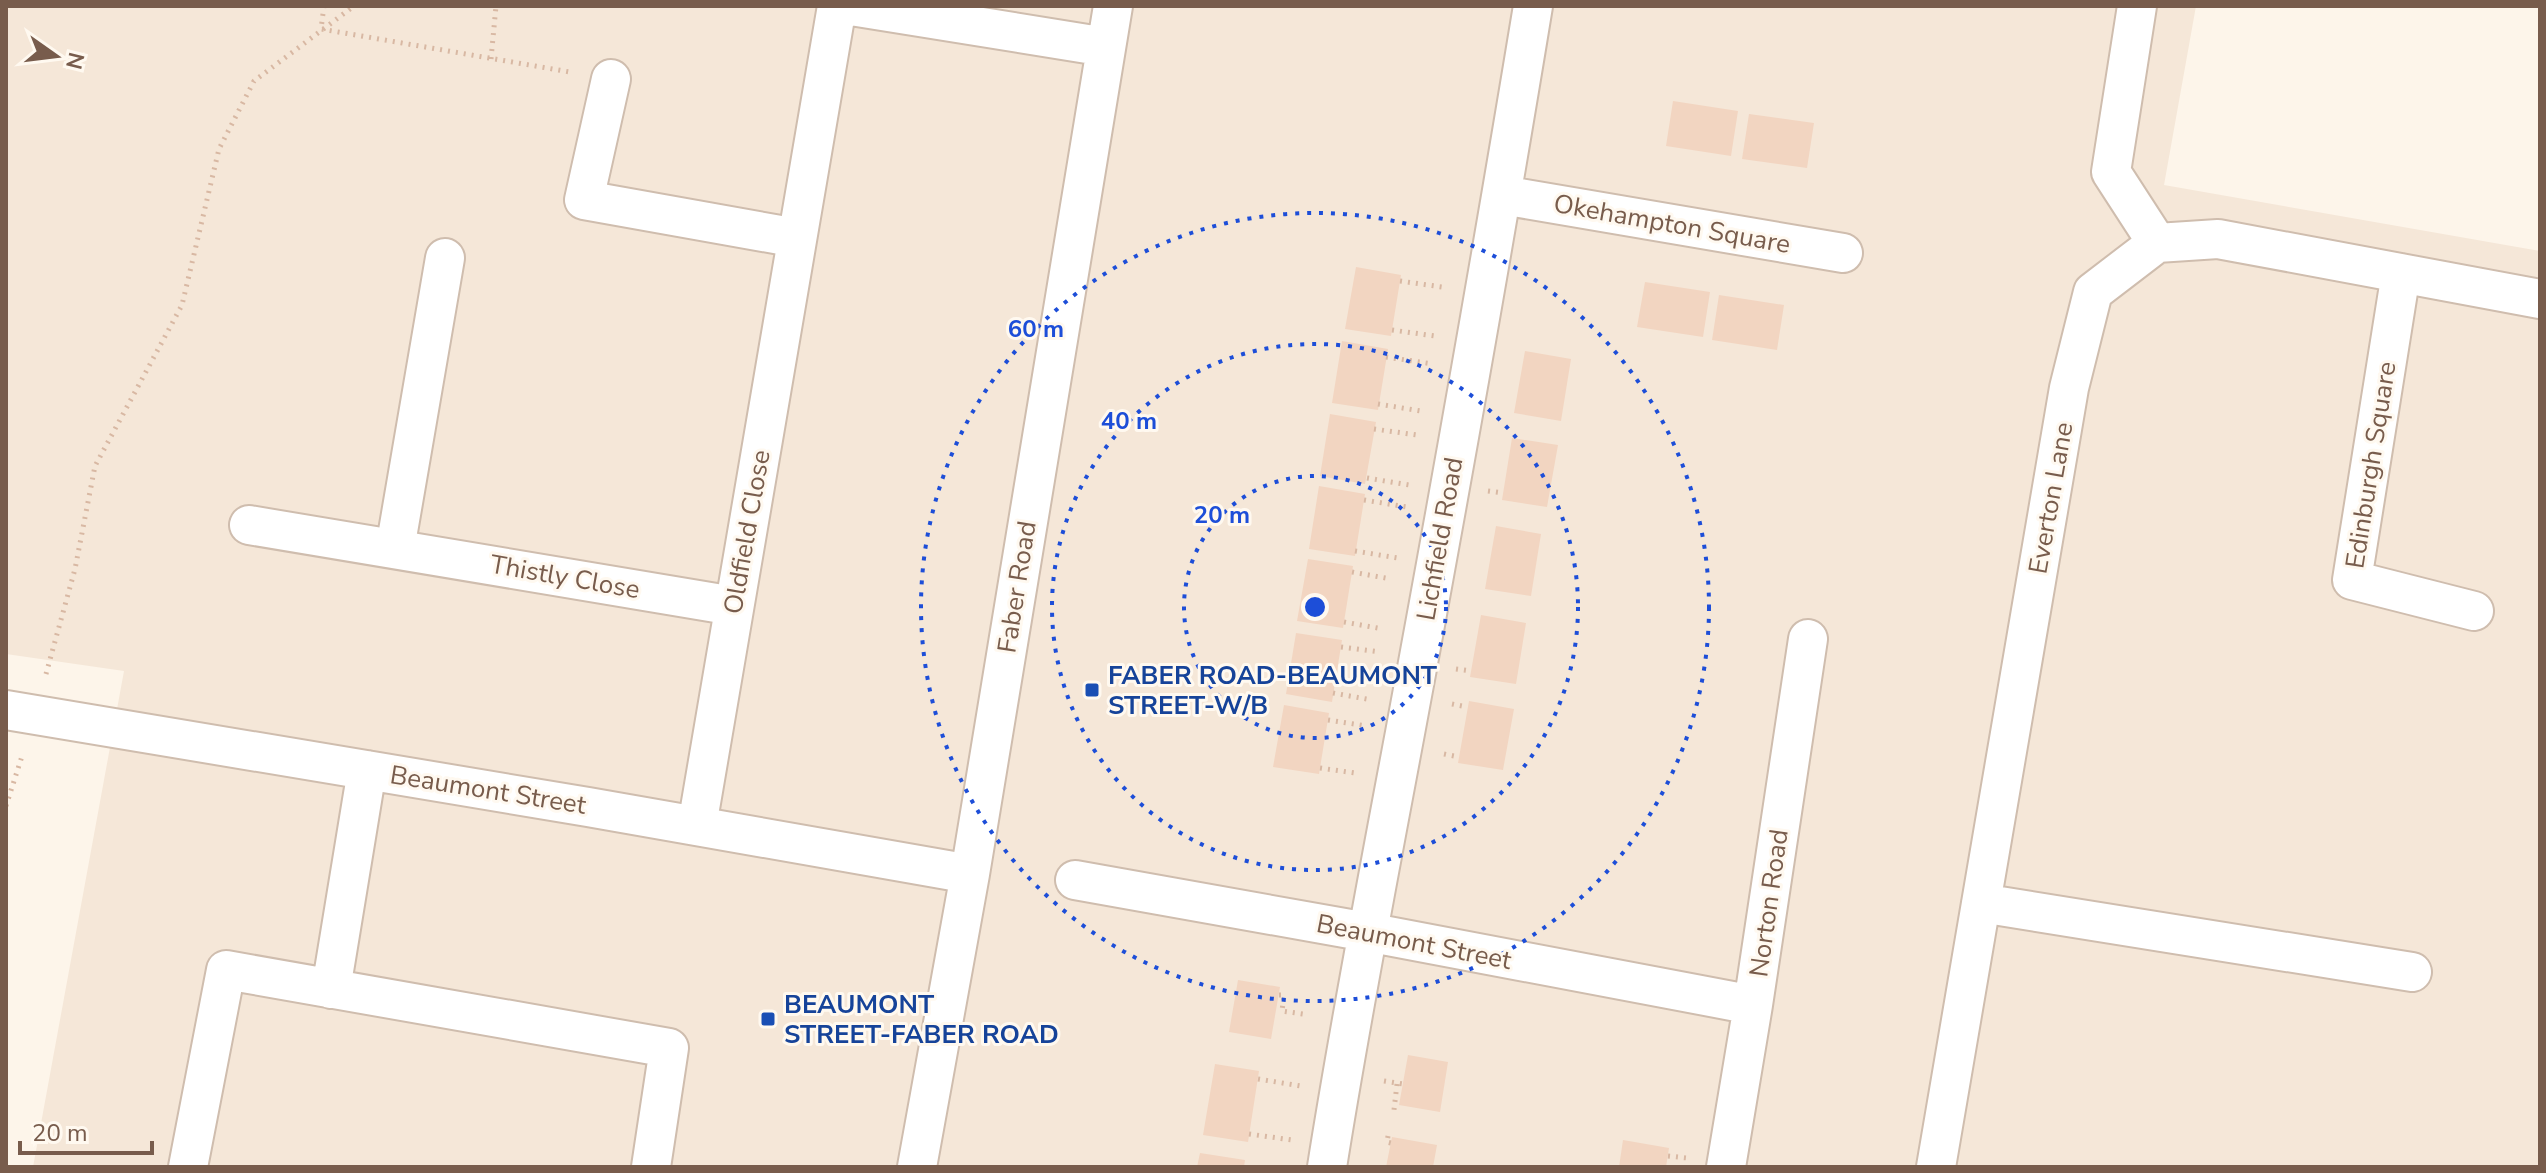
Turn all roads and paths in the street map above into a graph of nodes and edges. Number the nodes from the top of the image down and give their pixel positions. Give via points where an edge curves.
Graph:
1 (324, 6) edge
2 (354, 6) edge
3 (496, 6) edge
4 (837, 6) edge
5 (851, 6) edge
6 (1113, 6) edge
7 (1533, 6) edge
8 (2137, 6) edge
9 (321, 29) junction
10 (1106, 47) junction
11 (491, 59) junction
12 (611, 79) joint
13 (1502, 195) junction
14 (797, 238) junction
15 (2157, 243) junction
16 (1843, 253) dead end
17 (445, 258) dead end
18 (2401, 273) junction
19 (2540, 299) edge
20 (249, 525) dead end
21 (395, 549) junction
22 (734, 606) junction
23 (2474, 611) dead end
24 (1808, 639) dead end
25 (21, 713) edge
26 (367, 770) junction
27 (6, 806) edge
28 (697, 826) junction
29 (970, 874) junction
30 (1075, 880) dead end
31 (1981, 903) junction
32 (1367, 932) junction
33 (2412, 972) dead end
34 (331, 989) junction
35 (1279, 995) dead end
36 (1753, 1005) junction
37 (1303, 1014) dead end
38 (1397, 1084) dead end
39 (1398, 1110) dead end
40 (188, 1167) edge
41 (651, 1167) edge
42 (917, 1167) edge
43 (1327, 1167) edge
44 (1726, 1167) edge
45 (1936, 1167) edge

1 - 9 path
2 - 9 path
3 - 11 path
4 - 14 street, Oldfield Close
5 - 10 street
6 - 10 street, Faber Road
7 - 13 street, Lichfield Road
8 - 15 street via 2111,172
9 - 11 path
9 - 25 path via 254,81 219,149 182,305 95,466 75,569
10 - 29 street, Faber Road
11 - 12 path
12 - 14 street via 584,200
13 - 16 street, Okehampton Square
13 - 32 street, Lichfield Road
14 - 22 street, Oldfield Close
15 - 18 street via 2218,239
15 - 31 street, Everton Lane via 2093,292 2069,388
17 - 21 street
18 - 19 street
18 - 23 street, Edinburgh Square via 2352,580
20 - 21 street, Thistly Close
21 - 22 street, Thistly Close
22 - 28 street, Oldfield Close
24 - 36 street, Norton Road
25 - 26 street, Beaumont Street
25 - 27 path
26 - 28 street, Beaumont Street
26 - 34 street
28 - 29 street, Beaumont Street
29 - 42 street, Faber Road
30 - 32 street, Beaumont Street
31 - 33 street
31 - 45 street, Everton Lane
32 - 36 street, Beaumont Street
32 - 43 street, Lichfield Road
34 - 40 street via 226,970
34 - 41 street via 669,1048
35 - 37 path via 1284,995 1282,1011
36 - 44 street, Norton Road
38 - 39 path

